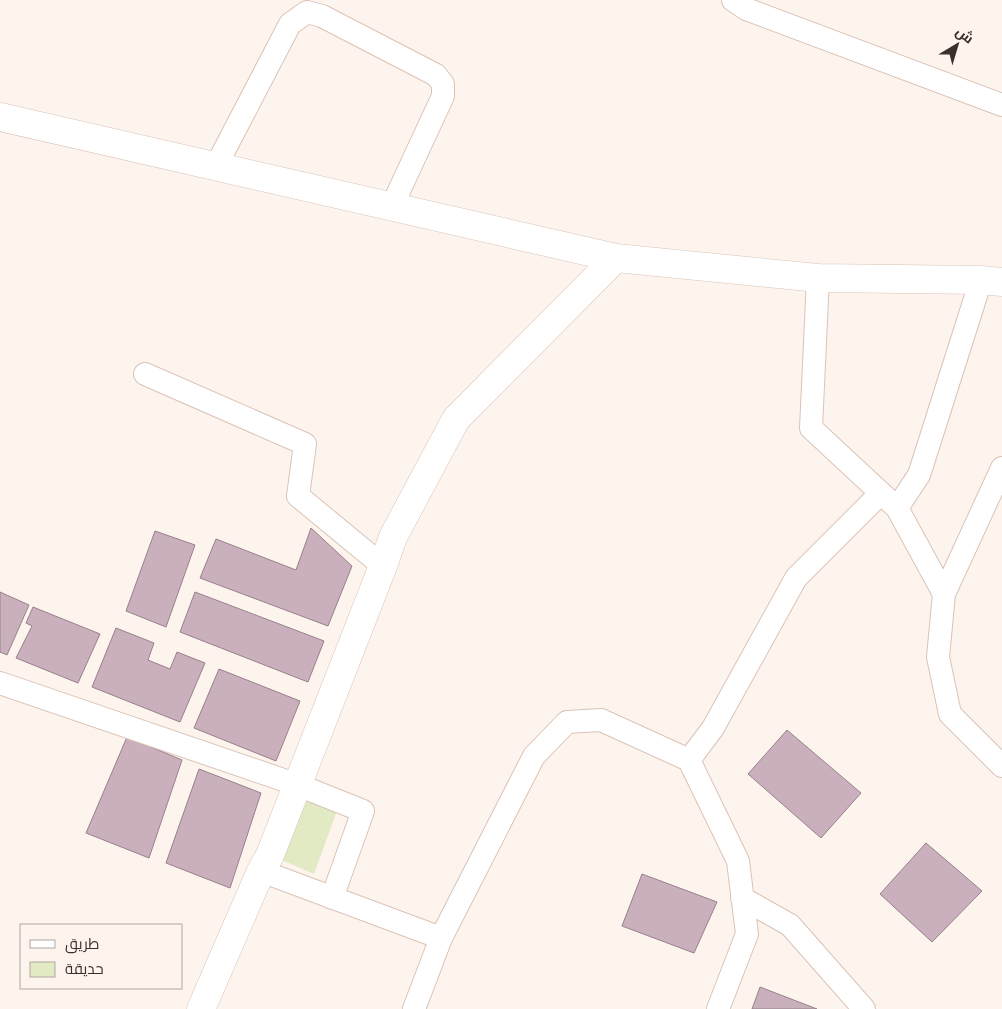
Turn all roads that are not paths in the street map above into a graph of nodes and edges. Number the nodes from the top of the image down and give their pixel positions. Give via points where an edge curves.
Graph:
1 (733, 0) edge
2 (1002, 105) edge
3 (0, 117) edge
4 (216, 166) junction
5 (392, 206) junction
6 (616, 258) junction
7 (818, 278) junction
8 (992, 281) edge
9 (145, 374) dead end
10 (1002, 468) edge
11 (889, 500) junction
12 (383, 566) junction
13 (944, 594) junction
14 (0, 683) edge
15 (689, 760) junction
16 (1002, 766) edge
17 (298, 785) junction
18 (261, 871) junction
19 (332, 898) junction
20 (742, 898) junction
21 (441, 938) junction
22 (201, 1009) edge
23 (414, 1009) edge
24 (718, 1009) edge
25 (864, 1009) edge

1 - 2 street via 746,9
3 - 4 street
4 - 5 street
4 - 5 street via 290,24 306,12 322,16 436,75 443,84 443,96
5 - 6 street
6 - 7 street
6 - 12 street via 456,419 393,536
7 - 8 street
7 - 11 street via 811,428
8 - 11 street via 919,475
9 - 12 street via 305,444 298,496
10 - 13 street
11 - 13 street
11 - 15 street via 796,578 713,728
12 - 17 street
13 - 16 street via 938,657 950,714
14 - 17 street
15 - 20 street via 738,861
15 - 21 street via 600,720 567,722 534,756
17 - 18 street
17 - 19 street via 364,811
18 - 19 street
18 - 22 street
19 - 21 street
20 - 24 street via 746,934
20 - 25 street via 790,925
21 - 23 street

